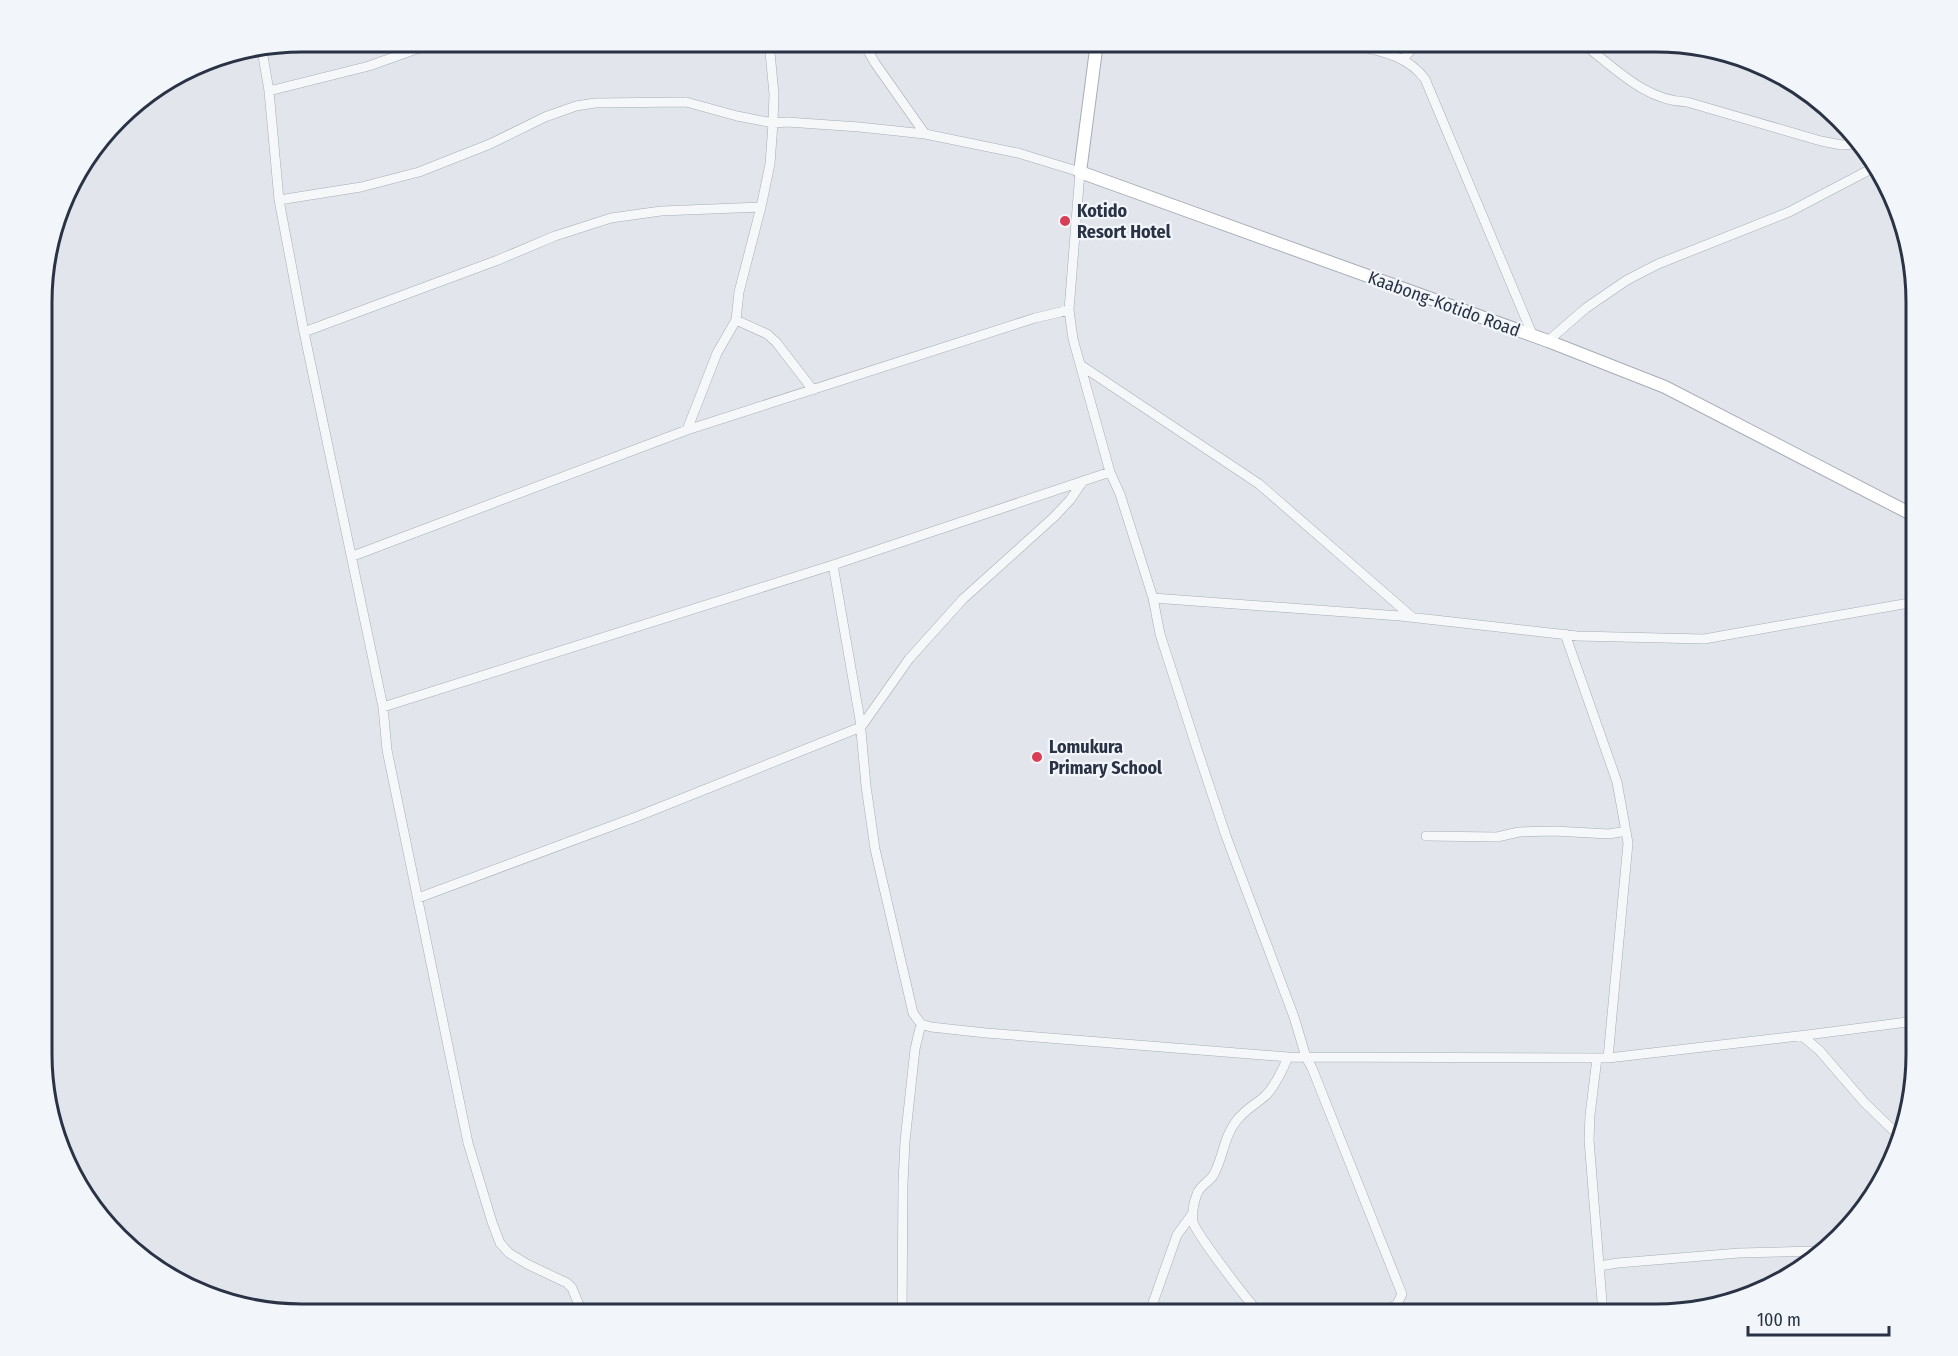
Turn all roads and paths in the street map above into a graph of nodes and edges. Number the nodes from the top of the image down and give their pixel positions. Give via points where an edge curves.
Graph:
1 (408, 52) edge
2 (770, 52) edge
3 (869, 52) edge
4 (1096, 52) edge
5 (1377, 52) edge
6 (1409, 52) edge
7 (1595, 52) edge
8 (263, 56) edge
9 (1403, 59) junction
10 (269, 91) junction
11 (773, 123) junction
12 (925, 134) junction
13 (1849, 144) edge
14 (1867, 171) edge
15 (1080, 172) junction
16 (279, 200) junction
17 (761, 207) junction
18 (1069, 310) junction
19 (736, 320) junction
20 (304, 332) junction
21 (1533, 336) junction
22 (1548, 341) junction
23 (1082, 366) junction
24 (813, 390) junction
25 (687, 430) junction
26 (1110, 472) junction
27 (1083, 481) junction
28 (1906, 511) edge
29 (353, 556) junction
30 (832, 565) junction
31 (1153, 598) junction
32 (1906, 605) edge
33 (1412, 618) junction
34 (1565, 634) junction
35 (383, 707) junction
36 (861, 727) junction
37 (1626, 831) junction
38 (1426, 836) dead end
39 (418, 898) junction
40 (1906, 1021) edge
41 (921, 1024) junction
42 (1802, 1036) junction
43 (1288, 1057) junction
44 (1306, 1057) junction
45 (1597, 1058) junction
46 (1608, 1058) junction
47 (1893, 1130) edge
48 (1193, 1213) junction
49 (1809, 1251) edge
50 (1599, 1266) junction
51 (579, 1304) edge
52 (902, 1304) edge
53 (1153, 1304) edge
54 (1250, 1304) edge
55 (1398, 1304) edge
56 (1602, 1304) edge

1 - 10 street via 369,66
2 - 11 street
3 - 12 street
4 - 15 street
5 - 9 street
6 - 9 street
7 - 13 street via 1652,95 1671,102 1687,102 1821,141
8 - 10 street
9 - 21 street via 1425,79
10 - 16 street
11 - 12 street
11 - 16 street via 686,102 595,103 545,117 419,172 361,187
11 - 17 street
12 - 15 street via 1018,153
14 - 22 street via 1789,212 1637,275 1586,308
15 - 18 street
15 - 21 street, Kaabong-Kotido Road
16 - 20 street
17 - 19 street via 739,292
17 - 20 street via 661,211 611,218
18 - 23 street
18 - 24 street
19 - 24 street via 776,342
19 - 25 street via 717,353
20 - 29 street
21 - 22 street, Kaabong-Kotido Road
22 - 28 street, Kaabong-Kotido Road via 1665,387
23 - 26 street
23 - 33 street via 1259,484
24 - 25 street
25 - 29 street
26 - 27 street
26 - 31 street
27 - 30 street
27 - 36 street via 1054,517 958,605 909,659
29 - 35 street
30 - 35 street
30 - 36 street
31 - 33 street
31 - 44 street via 1160,634 1197,749
32 - 34 street via 1704,639
33 - 34 street
34 - 37 street via 1617,782
35 - 39 street via 387,750
36 - 39 street
36 - 41 street via 875,849 913,1013
37 - 38 street
37 - 46 street
39 - 51 street via 468,1143 500,1243 527,1264 567,1283
40 - 42 street
41 - 43 street via 940,1029
41 - 52 street via 915,1048 903,1183
42 - 46 street
42 - 47 street
43 - 44 street
43 - 48 street via 1266,1096 1248,1107 1229,1131 1213,1177 1197,1193
44 - 45 street
44 - 55 street via 1402,1294
45 - 46 street
45 - 50 street via 1589,1140
48 - 53 street via 1177,1235
48 - 54 street via 1199,1234
49 - 50 street via 1739,1253
50 - 56 street

